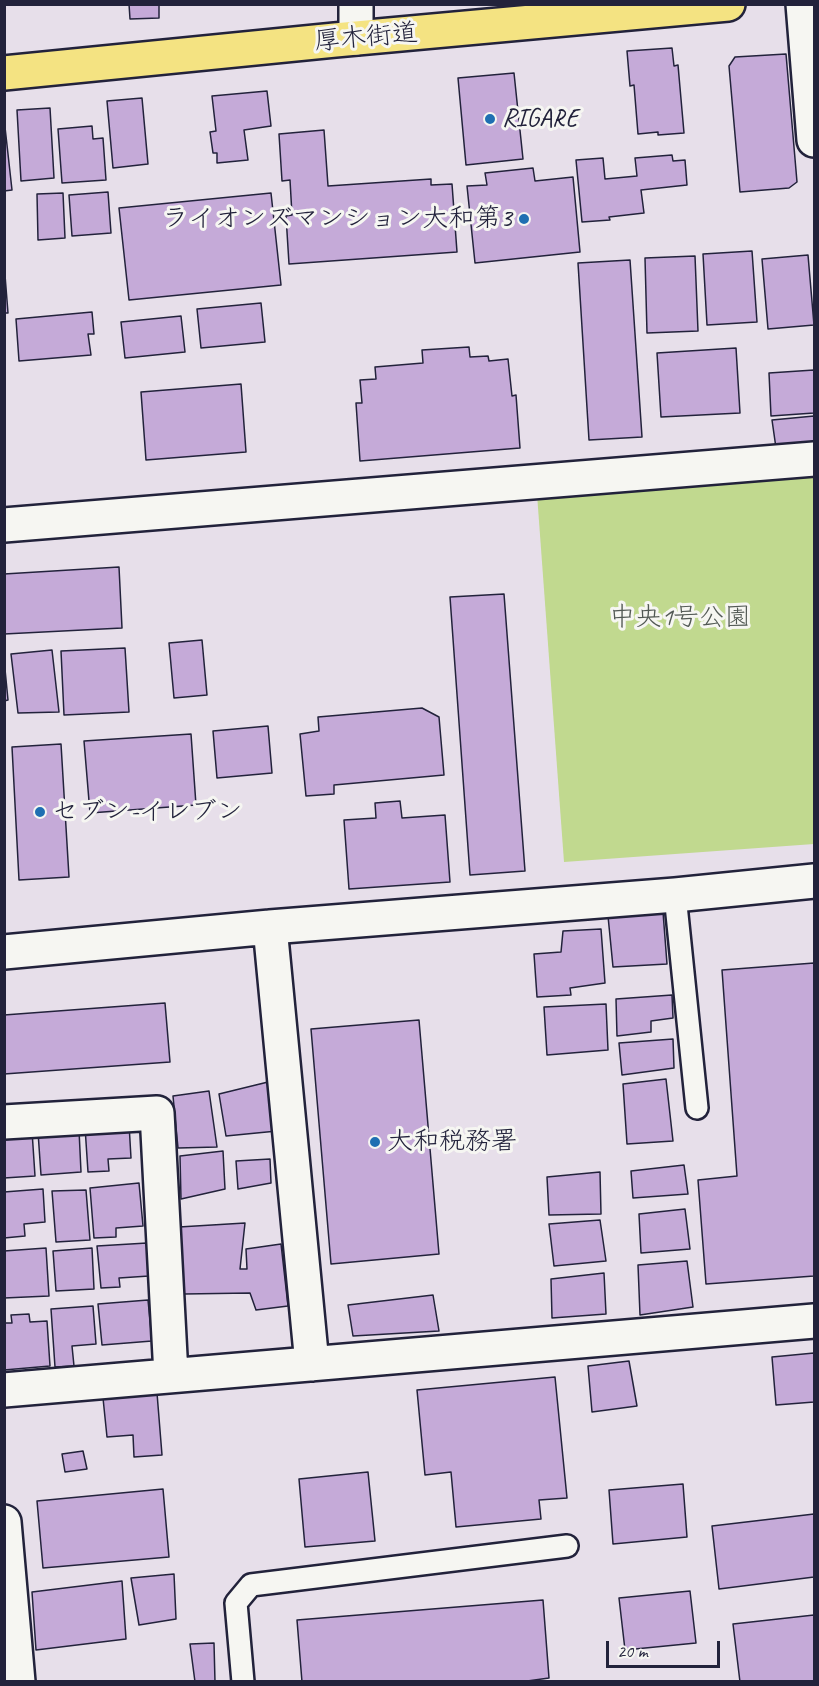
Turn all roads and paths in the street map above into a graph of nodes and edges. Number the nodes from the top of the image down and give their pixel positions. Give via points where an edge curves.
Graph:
1 (356, 4) edge
2 (728, 4) edge
3 (803, 4) edge
4 (658, 8) edge
5 (356, 38) junction
6 (4, 73) edge
7 (814, 140) edge
8 (814, 459) edge
9 (4, 525) edge
10 (814, 881) edge
11 (675, 895) junction
12 (270, 927) junction
13 (4, 952) edge
14 (697, 1108) dead end
15 (4, 1122) edge
16 (814, 1321) edge
17 (312, 1364) junction
18 (171, 1376) junction
19 (4, 1389) edge
20 (4, 1522) edge
21 (567, 1546) dead end
22 (18, 1682) edge
23 (243, 1682) edge

1 - 5 street
2 - 4 main road, 厚木街道
3 - 7 street
4 - 5 main road, 厚木街道
5 - 6 main road, 厚木街道
8 - 9 street
10 - 11 street
11 - 12 street
11 - 14 lane
12 - 13 street
12 - 17 street
15 - 18 street via 157,1113
16 - 17 street
17 - 18 street
18 - 19 street
20 - 22 street
21 - 23 lane via 251,1585 236,1603

